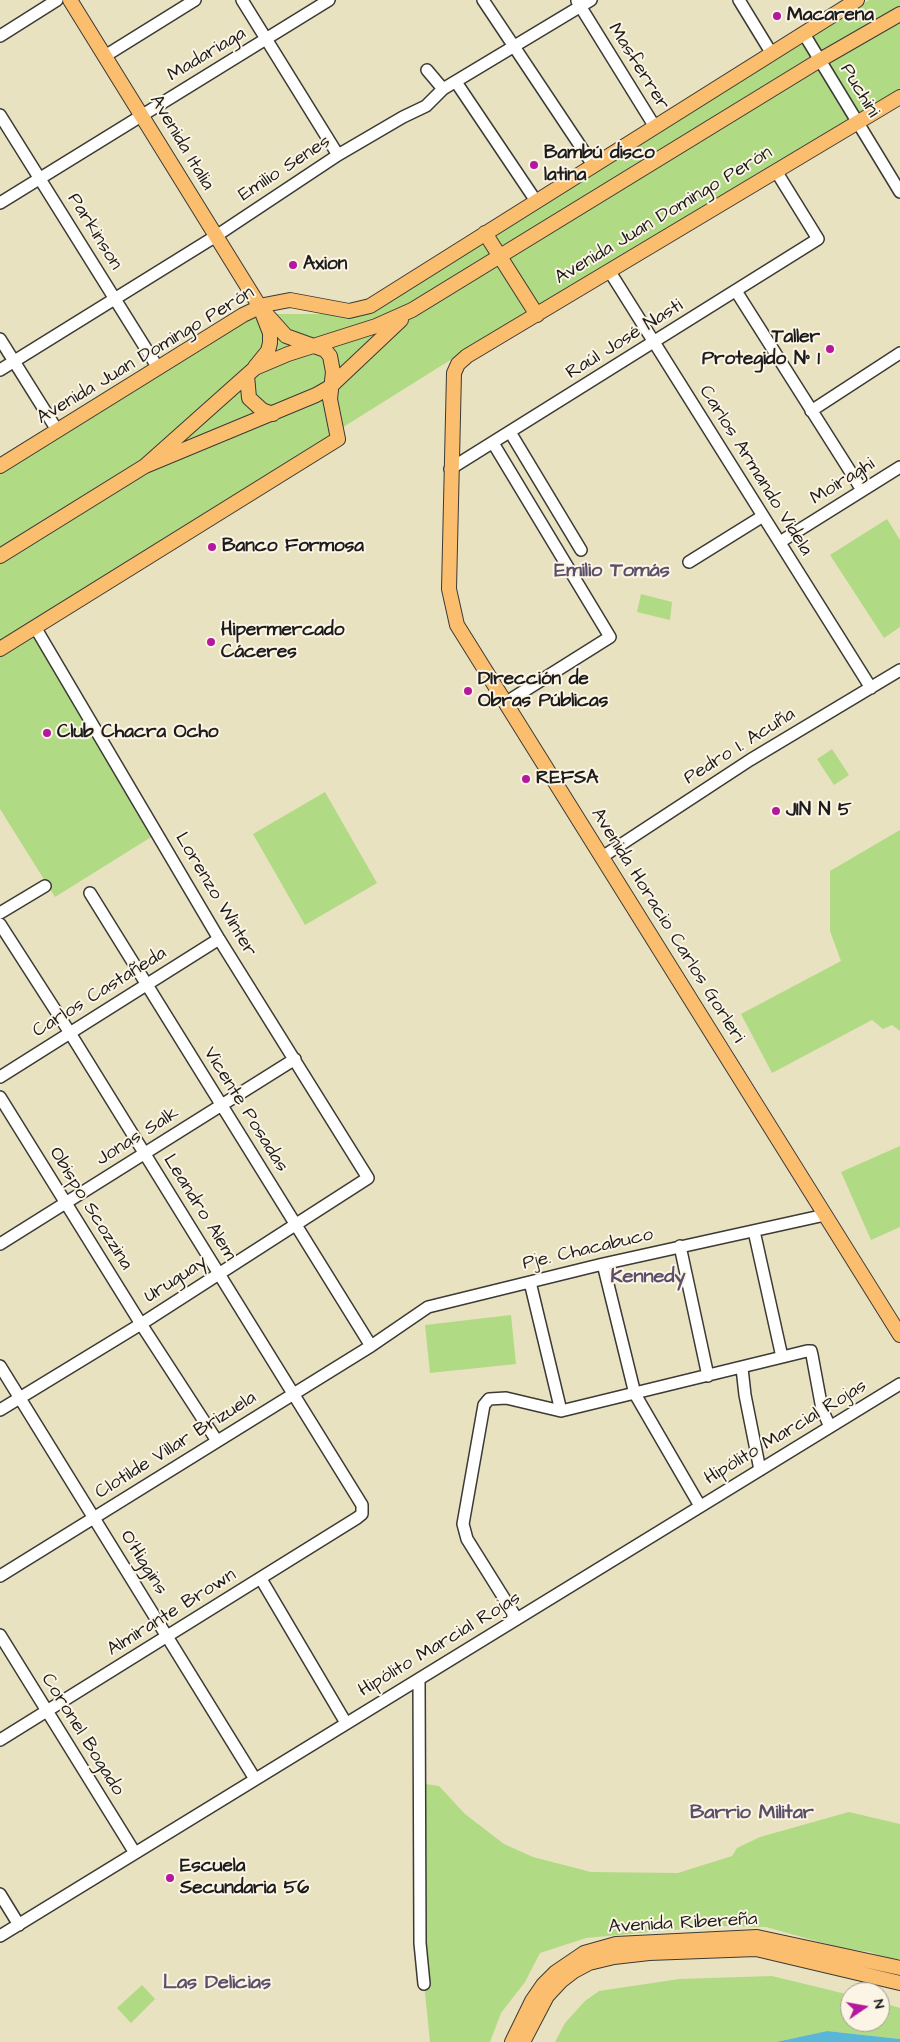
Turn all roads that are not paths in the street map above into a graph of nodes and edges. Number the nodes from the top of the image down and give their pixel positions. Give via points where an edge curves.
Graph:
1 (57, 0) edge
2 (70, 0) edge
3 (195, 0) edge
4 (242, 0) edge
5 (329, 0) edge
6 (482, 0) edge
7 (591, 0) edge
8 (739, 0) edge
9 (858, 0) edge
10 (578, 3) edge
11 (900, 14) edge
12 (804, 34) junction
13 (0, 36) edge
14 (267, 39) junction
15 (514, 48) junction
16 (772, 54) junction
17 (105, 56) junction
18 (820, 60) junction
19 (427, 70) dead end
20 (456, 82) junction
21 (443, 90) junction
22 (900, 97) edge
23 (0, 115) edge
24 (142, 115) junction
25 (857, 123) junction
26 (655, 127) junction
27 (338, 155) junction
28 (593, 165) junction
29 (776, 171) junction
30 (40, 178) junction
31 (900, 192) edge
32 (536, 201) junction
33 (0, 204) edge
34 (485, 233) junction
35 (216, 236) junction
36 (500, 256) junction
37 (610, 272) junction
38 (736, 291) junction
39 (116, 299) junction
40 (260, 307) junction
41 (412, 310) junction
42 (537, 315) junction
43 (0, 339) edge
44 (654, 342) junction
45 (315, 346) junction
46 (900, 353) edge
47 (14, 362) junction
48 (158, 368) junction
49 (0, 370) edge
50 (251, 372) junction
51 (454, 373) joint
52 (330, 387) junction
53 (812, 411) junction
54 (273, 414) junction
55 (57, 430) junction
56 (510, 432) junction
57 (493, 443) junction
58 (0, 466) edge
59 (145, 466) junction
60 (900, 467) edge
61 (450, 470) junction
62 (862, 490) junction
63 (763, 516) junction
64 (780, 542) junction
65 (581, 550) dead end
66 (0, 556) edge
67 (689, 562) dead end
68 (35, 627) junction
69 (0, 649) edge
70 (900, 670) edge
71 (871, 688) junction
72 (505, 703) junction
73 (602, 857) junction
74 (45, 886) dead end
75 (90, 893) dead end
76 (0, 913) edge
77 (0, 924) edge
78 (219, 939) junction
79 (147, 985) junction
80 (70, 1033) junction
81 (296, 1059) junction
82 (0, 1077) edge
83 (0, 1097) edge
84 (222, 1105) junction
85 (145, 1153) junction
86 (368, 1178) joint
87 (66, 1203) junction
88 (825, 1215) junction
89 (296, 1225) junction
90 (754, 1231) junction
91 (0, 1244) edge
92 (680, 1246) junction
93 (603, 1264) junction
94 (219, 1273) junction
95 (530, 1282) junction
96 (141, 1324) junction
97 (900, 1335) edge
98 (370, 1346) junction
99 (782, 1357) junction
100 (0, 1366) edge
101 (742, 1368) junction
102 (708, 1376) junction
103 (900, 1384) edge
104 (293, 1393) junction
105 (635, 1394) junction
106 (20, 1398) junction
107 (0, 1410) edge
108 (561, 1411) junction
109 (830, 1427) junction
110 (217, 1441) junction
111 (760, 1470) junction
112 (700, 1506) junction
113 (362, 1514) joint
114 (94, 1517) junction
115 (0, 1576) edge
116 (261, 1579) junction
117 (517, 1618) junction
118 (0, 1635) edge
119 (168, 1636) junction
120 (418, 1679) junction
121 (47, 1711) junction
122 (346, 1723) junction
123 (0, 1740) edge
124 (255, 1779) junction
125 (135, 1853) junction
126 (0, 1894) edge
127 (19, 1925) junction
128 (0, 1936) edge
129 (900, 1968) edge
130 (900, 1982) edge
131 (424, 1984) dead end
132 (512, 2042) edge
133 (523, 2042) edge

1 - 13 street
2 - 17 main road, Avenida Italia
3 - 17 street
4 - 14 street
5 - 14 street, Madariaga
6 - 15 street
7 - 10 street, Emilio Senes
8 - 16 street
9 - 12 main road, Avenida Juan Domingo Perón
10 - 15 street, Emilio Senes
10 - 26 street, Masferrer
11 - 18 main road
12 - 16 main road, Avenida Juan Domingo Perón
12 - 18 street, Puchini
14 - 24 street, Madariaga
14 - 27 street
15 - 20 street, Emilio Senes
15 - 28 street
16 - 26 main road, Avenida Juan Domingo Perón
17 - 24 main road, Avenida Italia
18 - 25 street, Puchini
18 - 36 main road
19 - 21 street
20 - 21 street, Emilio Senes
20 - 32 street
21 - 27 street, Emilio Senes via 426,106
22 - 25 main road, Avenida Juan Domingo Perón
23 - 30 street, Parkinson
24 - 30 street, Madariaga
24 - 35 main road, Avenida Italia
25 - 29 main road, Avenida Juan Domingo Perón
25 - 31 street, Puchini
26 - 28 main road, Avenida Juan Domingo Perón
27 - 35 street, Emilio Senes
28 - 32 main road, Avenida Juan Domingo Perón
29 - 37 main road, Avenida Juan Domingo Perón
29 - 38 street, Raúl José Nasti via 818,239
30 - 33 street, Madariaga
30 - 39 street, Parkinson
32 - 34 main road, Avenida Juan Domingo Perón
34 - 36 main road
34 - 40 main road, Avenida Juan Domingo Perón via 362,309 344,310 290,300
35 - 39 street, Emilio Senes
35 - 40 main road, Avenida Italia
36 - 41 main road
36 - 42 main road
37 - 42 main road, Avenida Juan Domingo Perón
37 - 44 street, Carlos Armando Videla
38 - 44 street, Raúl José Nasti
38 - 53 street
39 - 47 street, Emilio Senes
39 - 48 street, Parkinson
40 - 45 main road, Avenida Italia via 286,336
40 - 48 main road, Avenida Juan Domingo Perón
40 - 50 main road, Avenida Italia via 270,333 270,343 268,351
41 - 45 main road
41 - 52 main road
42 - 51 main road, Avenida Juan Domingo Perón via 467,356
43 - 47 street
44 - 56 street, Raúl José Nasti
44 - 63 street, Carlos Armando Videla
45 - 50 main road
45 - 52 main road via 325,350 333,364
46 - 53 street
47 - 49 street, Emilio Senes
47 - 55 street
48 - 55 main road, Avenida Juan Domingo Perón
50 - 54 main road via 249,398 262,410
50 - 59 main road
51 - 61 main road, Avenida Horacio Carlos Gorleri
52 - 54 main road
52 - 68 main road via 338,438
53 - 62 street
54 - 59 main road
55 - 58 main road, Avenida Juan Domingo Perón
56 - 57 street, Raúl José Nasti
56 - 65 street
57 - 61 street, Raúl José Nasti
57 - 72 street via 610,637
59 - 66 main road
60 - 62 street, Moiraghi
61 - 72 main road, Avenida Horacio Carlos Gorleri via 449,589 452,607 457,625
62 - 64 street, Moiraghi
63 - 64 street, Carlos Armando Videla
63 - 67 street
64 - 71 street, Carlos Armando Videla
68 - 69 main road
68 - 78 street, Lorenzo Winter
70 - 71 street, Pedro I. Acuña
71 - 73 street, Pedro I. Acuña via 750,760
72 - 73 main road, Avenida Horacio Carlos Gorleri
73 - 88 main road, Avenida Horacio Carlos Gorleri
74 - 76 street
75 - 79 street, Vicente Posadas
77 - 80 street, Leandro Alem
78 - 79 street, Carlos Castañeda
78 - 81 street, Lorenzo Winter
79 - 80 street, Carlos Castañeda
79 - 84 street, Vicente Posadas
80 - 82 street, Carlos Castañeda
80 - 85 street, Leandro Alem
81 - 84 street, Jonas Salk
81 - 86 street, Lorenzo Winter
83 - 87 street, Obispo Scozzina
84 - 85 street, Jonas Salk
84 - 89 street, Vicente Posadas
85 - 87 street, Jonas Salk
85 - 94 street, Leandro Alem
86 - 89 street, Uruguay
87 - 91 street, Jonas Salk
87 - 96 street, Obispo Scozzina
88 - 90 street, Pje. Chacabuco
88 - 97 main road, Avenida Horacio Carlos Gorleri
89 - 94 street, Uruguay
89 - 98 street, Vicente Posadas
90 - 92 street, Pje. Chacabuco
90 - 99 street
92 - 93 street, Pje. Chacabuco
92 - 102 street
93 - 95 street, Pje. Chacabuco
93 - 105 street
94 - 96 street, Uruguay
94 - 104 street, Leandro Alem
95 - 98 street, Pje. Chacabuco via 428,1306
95 - 108 street
96 - 106 street, Uruguay
96 - 110 street, Obispo Scozzina
98 - 104 street, Clotilde Villar Brizuela
99 - 101 street
99 - 109 street via 811,1351 822,1409
100 - 106 street, O'Higgins
101 - 102 street
101 - 111 street via 744,1396
102 - 105 street
103 - 109 street, Hipólito Marcial Rojas
104 - 110 street, Clotilde Villar Brizuela
104 - 113 street, Leandro Alem via 362,1505
105 - 108 street
105 - 112 street
106 - 107 street, Uruguay
106 - 114 street, O'Higgins
108 - 117 street via 506,1398 489,1399 484,1405 463,1524 467,1539
109 - 111 street, Hipólito Marcial Rojas
110 - 114 street, Clotilde Villar Brizuela
111 - 112 street, Hipólito Marcial Rojas
112 - 117 street, Hipólito Marcial Rojas
113 - 116 street, Almirante Brown
114 - 115 street, Clotilde Villar Brizuela
114 - 119 street, O'Higgins
116 - 119 street, Almirante Brown
116 - 122 street
117 - 120 street, Hipólito Marcial Rojas
118 - 121 street, Coronel Bogado
119 - 121 street, Almirante Brown
119 - 124 street, O'Higgins
120 - 122 street, Hipólito Marcial Rojas
120 - 131 street via 420,1943
121 - 123 street, Almirante Brown
121 - 125 street, Coronel Bogado
122 - 124 street, Hipólito Marcial Rojas
124 - 125 street, Hipólito Marcial Rojas
125 - 127 street, Hipólito Marcial Rojas
126 - 127 street
127 - 128 street, Hipólito Marcial Rojas
129 - 132 main road, Avenida Ribereña via 757,1936 616,1944 584,1953 556,1972 532,2001
130 - 133 main road, Avenida Ribereña via 756,1949 658,1952 614,1957 589,1963 561,1981 547,1996

